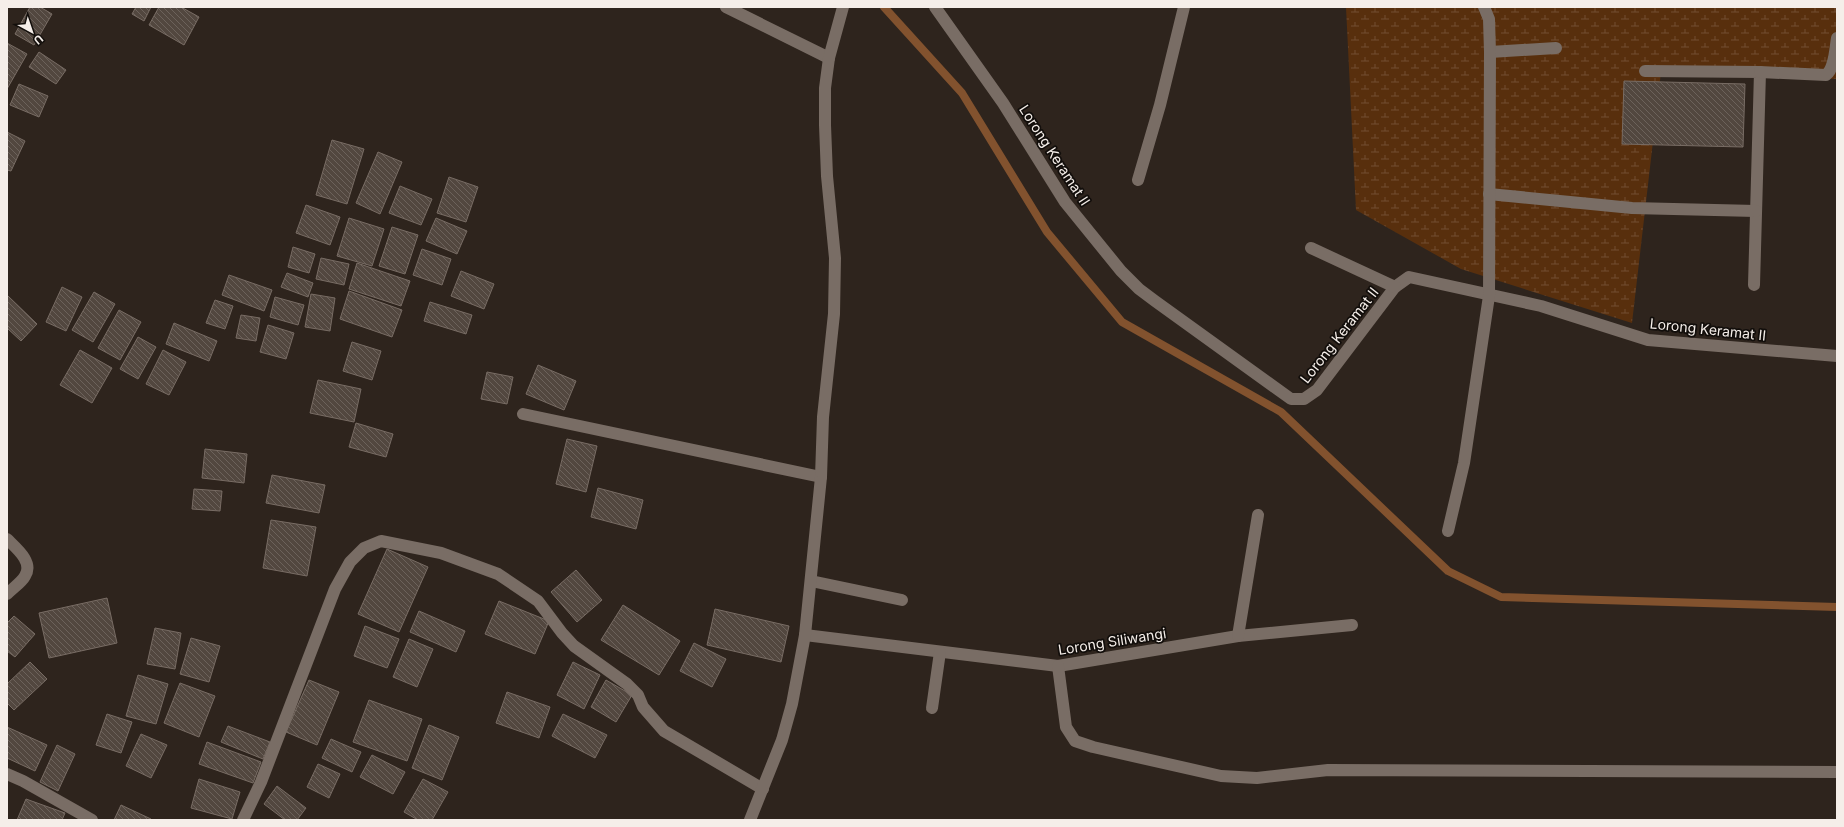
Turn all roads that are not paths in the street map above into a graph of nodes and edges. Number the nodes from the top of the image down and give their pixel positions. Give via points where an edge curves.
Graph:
1 (726, 7) edge
2 (843, 7) edge
3 (935, 7) edge
4 (1184, 7) edge
5 (1484, 7) edge
6 (1837, 38) edge
7 (1556, 48) dead end
8 (1490, 52) junction
9 (829, 58) junction
10 (1645, 71) dead end
11 (1760, 72) junction
12 (1138, 180) dead end
13 (1489, 194) junction
14 (1756, 211) junction
15 (1312, 248) dead end
16 (1754, 285) dead end
17 (1395, 287) junction
18 (1489, 296) junction
19 (1837, 356) edge
20 (522, 414) dead end
21 (821, 477) junction
22 (1258, 516) dead end
23 (1448, 531) dead end
24 (7, 539) edge
25 (811, 581) junction
26 (7, 594) edge
27 (902, 600) dead end
28 (1352, 625) dead end
29 (806, 635) junction
30 (1238, 636) junction
31 (940, 652) junction
32 (1058, 666) junction
33 (932, 708) dead end
34 (1837, 772) edge
35 (7, 774) edge
36 (763, 789) junction
37 (92, 820) edge
38 (243, 820) edge
39 (750, 820) edge

1 - 9 street
2 - 9 street
3 - 17 street, Lorong Keramat II via 1003,103 1065,202 1121,270 1155,301 1291,399 1304,399 1317,390
4 - 12 street
5 - 8 street via 1489,19
6 - 11 street via 1832,66 1826,75
7 - 8 street
8 - 13 street
9 - 21 street via 825,88 825,125 835,258 834,314 823,417
10 - 11 street
11 - 14 street
13 - 14 street via 1632,208
13 - 18 street
14 - 16 street
15 - 17 street
17 - 18 street, Lorong Keramat II via 1409,277
18 - 19 street, Lorong Keramat II via 1541,306 1648,340
18 - 23 street via 1464,463
20 - 21 street
21 - 25 street
22 - 30 street
24 - 26 street via 22,554 27,569 25,576
25 - 27 street
25 - 29 street
28 - 30 street, Lorong Siliwangi
29 - 31 street, Lorong Siliwangi
29 - 36 street via 782,740
30 - 32 street, Lorong Siliwangi
31 - 32 street, Lorong Siliwangi
31 - 33 street
32 - 34 street via 1066,727 1075,741 1221,776 1257,778 1328,770
35 - 37 street
36 - 38 street via 664,731 643,707 638,694 574,646 538,601 498,574 441,553 381,541 364,548 350,562 335,589 261,782
36 - 39 street

